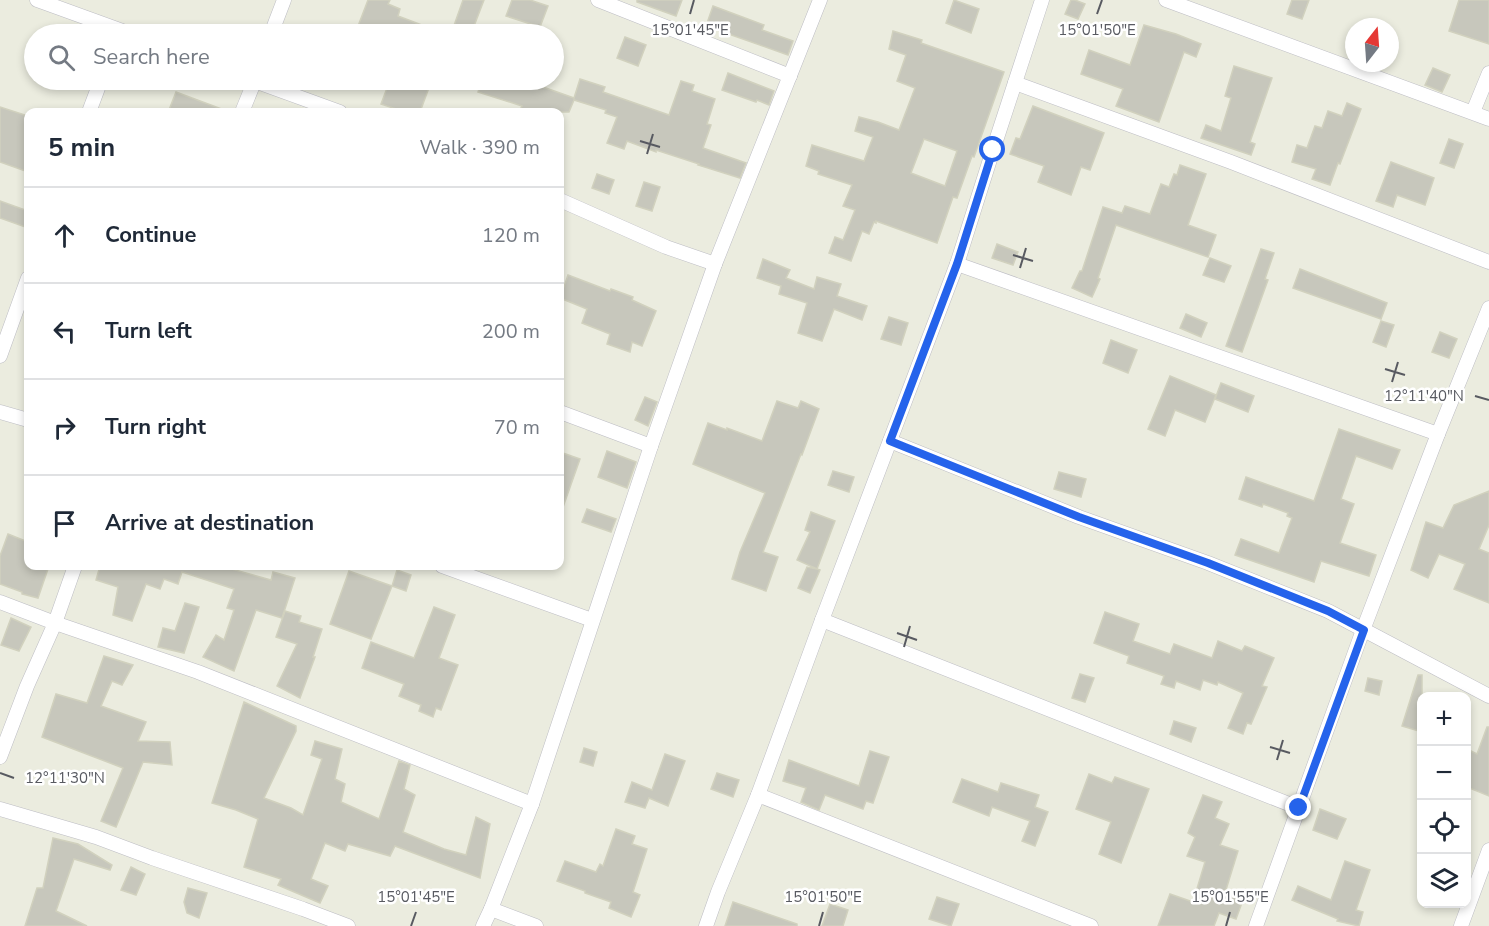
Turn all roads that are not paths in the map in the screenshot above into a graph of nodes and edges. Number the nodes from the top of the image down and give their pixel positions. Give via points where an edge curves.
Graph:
1 (37, 0) edge
2 (284, 0) edge
3 (598, 0) edge
4 (820, 0) edge
5 (1042, 0) edge
6 (1166, 0) edge
7 (100, 24) edge
8 (275, 24) edge
9 (1489, 73) edge
10 (790, 76) junction
11 (1015, 83) junction
12 (97, 90) edge
13 (250, 90) edge
14 (281, 90) edge
15 (90, 108) edge
16 (244, 108) edge
17 (329, 108) edge
18 (1473, 112) junction
19 (1489, 119) edge
20 (564, 202) edge
21 (1489, 262) edge
22 (715, 264) junction
23 (957, 264) junction
24 (24, 289) edge
25 (1489, 308) edge
26 (0, 356) edge
27 (0, 412) edge
28 (564, 413) edge
29 (24, 419) edge
30 (1438, 434) junction
31 (890, 441) junction
32 (651, 446) junction
33 (74, 570) edge
34 (453, 570) edge
35 (0, 602) edge
36 (592, 620) junction
37 (822, 620) junction
38 (55, 623) junction
39 (1364, 630) junction
40 (1489, 696) edge
41 (0, 757) edge
42 (758, 795) junction
43 (532, 804) junction
44 (0, 808) edge
45 (1299, 808) junction
46 (1489, 850) edge
47 (491, 909) junction
48 (348, 926) edge
49 (483, 926) edge
50 (536, 926) edge
51 (706, 926) edge
52 (1091, 926) edge
53 (1256, 926) edge
54 (1461, 926) edge

1 - 7 street
2 - 8 street
3 - 10 street
4 - 10 street
5 - 11 street
6 - 18 street
9 - 18 street
10 - 22 street
11 - 21 street
11 - 23 street
12 - 15 street
13 - 16 street
14 - 17 street
18 - 19 street
20 - 22 street
22 - 32 street
23 - 30 street
23 - 31 street
24 - 26 street
25 - 30 street
27 - 29 street
28 - 32 street
30 - 39 street
31 - 37 street
31 - 39 street via 1306,602
32 - 36 street
33 - 38 street
34 - 36 street
35 - 38 street
36 - 43 street
37 - 42 street
37 - 45 street
38 - 41 street
38 - 43 street via 198,672
39 - 40 street
39 - 45 street
42 - 51 street
42 - 52 street
43 - 47 street
44 - 48 street via 96,837
45 - 53 street
46 - 54 street
47 - 49 street
47 - 50 street

